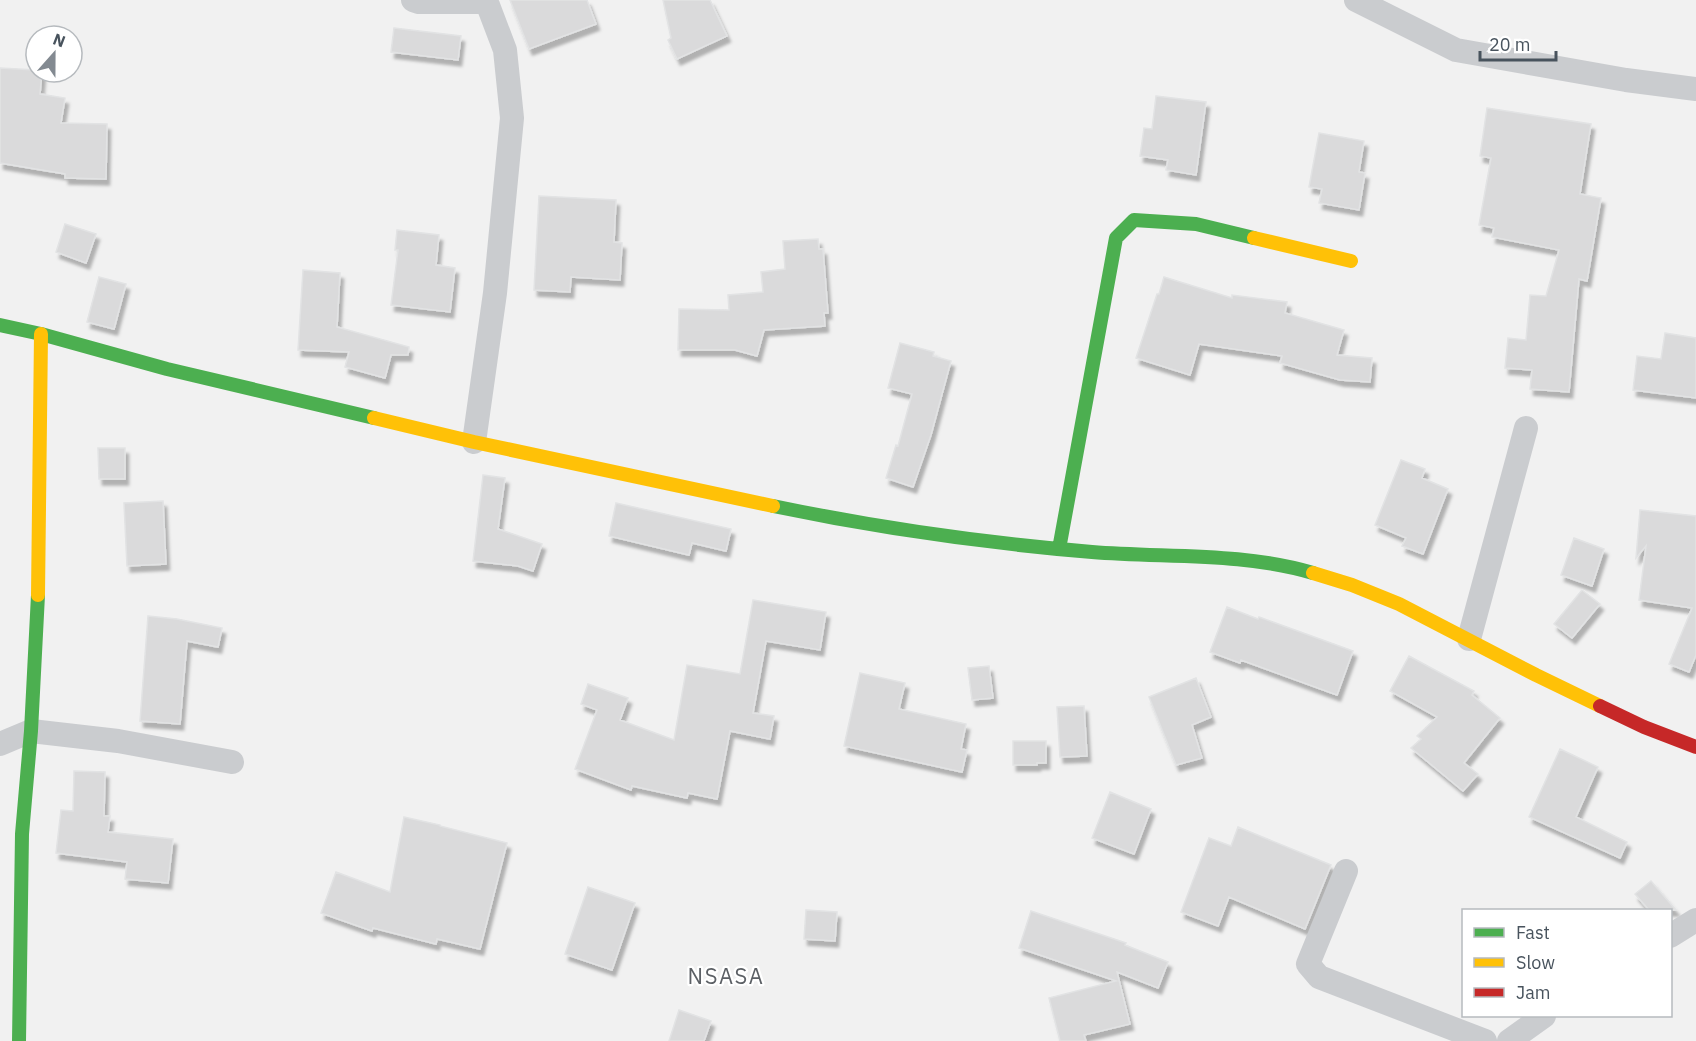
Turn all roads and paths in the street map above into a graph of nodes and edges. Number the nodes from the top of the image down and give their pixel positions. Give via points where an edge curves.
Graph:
1 (413, 0) edge
2 (1356, 0) edge
3 (486, 1) edge
4 (1696, 90) edge
5 (1351, 261) dead end
6 (0, 325) edge
7 (41, 334) junction
8 (1526, 428) dead end
9 (474, 442) junction
10 (1059, 549) junction
11 (1469, 639) junction
12 (31, 731) junction
13 (0, 744) edge
14 (1696, 747) edge
15 (232, 762) dead end
16 (1346, 871) dead end
17 (1696, 920) edge
18 (1672, 935) edge
19 (1543, 1017) edge
20 (19, 1041) edge
21 (1485, 1041) edge
22 (1509, 1041) edge

1 - 3 street
2 - 4 street via 1456,50
3 - 9 street via 505,50 512,118 495,293
5 - 10 street via 1196,224 1134,220 1116,238
6 - 7 street
7 - 9 street via 167,369
7 - 12 street via 38,590
8 - 11 street
9 - 10 street via 826,517
10 - 11 street via 1217,558 1305,571 1399,604
11 - 14 street via 1608,710
12 - 13 street
12 - 15 street via 118,741
12 - 20 street via 22,834
16 - 21 street via 1308,964 1319,977
17 - 18 street
19 - 22 street

